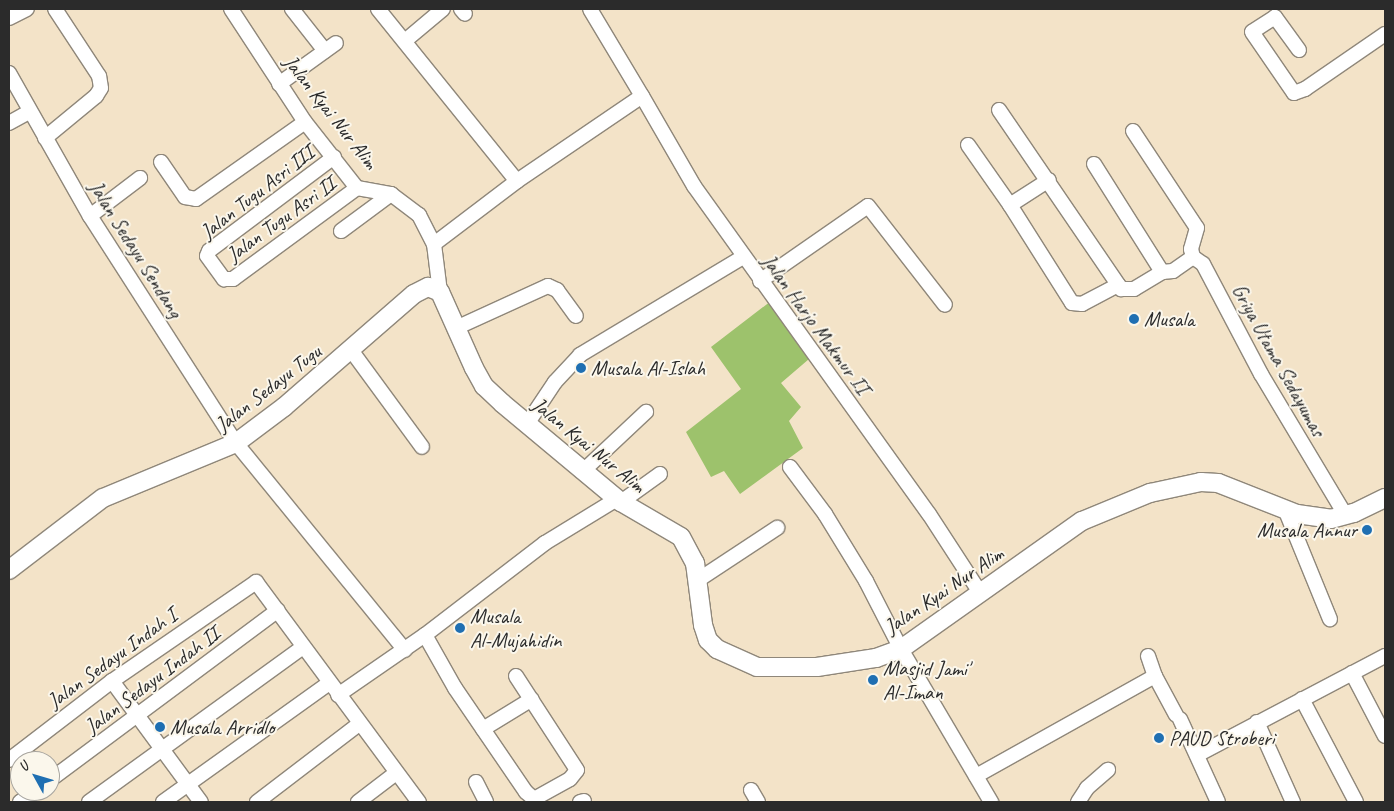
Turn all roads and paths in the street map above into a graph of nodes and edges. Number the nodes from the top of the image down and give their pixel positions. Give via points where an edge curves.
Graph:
1 (27, 9) edge
2 (55, 9) edge
3 (231, 9) edge
4 (292, 9) edge
5 (378, 9) edge
6 (443, 9) edge
7 (590, 9) edge
8 (9, 18) edge
9 (1385, 34) edge
10 (406, 40) junction
11 (1299, 50) dead end
12 (9, 73) edge
13 (279, 84) junction
14 (642, 96) junction
15 (999, 110) dead end
16 (29, 112) junction
17 (305, 122) junction
18 (9, 123) edge
19 (1133, 131) dead end
20 (45, 138) junction
21 (968, 145) dead end
22 (334, 157) junction
23 (161, 162) dead end
24 (1094, 164) dead end
25 (140, 178) dead end
26 (1049, 180) junction
27 (517, 181) junction
28 (357, 188) junction
29 (391, 194) junction
30 (1010, 205) junction
31 (90, 216) junction
32 (341, 231) dead end
33 (434, 244) junction
34 (743, 257) junction
35 (1193, 257) junction
36 (209, 259) joint
37 (1162, 272) junction
38 (760, 281) junction
39 (1118, 285) junction
40 (440, 292) junction
41 (945, 305) dead end
42 (576, 316) dead end
43 (458, 327) junction
44 (351, 350) junction
45 (646, 412) dead end
46 (527, 424) junction
47 (236, 443) junction
48 (422, 447) dead end
49 (790, 466) dead end
50 (582, 472) junction
51 (660, 474) dead end
52 (1385, 498) edge
53 (619, 501) junction
54 (1285, 509) junction
55 (1346, 516) junction
56 (777, 528) dead end
57 (9, 570) edge
58 (698, 580) junction
59 (981, 594) junction
60 (278, 610) junction
61 (1330, 619) dead end
62 (426, 635) junction
63 (302, 648) junction
64 (901, 649) junction
65 (405, 650) junction
66 (1148, 656) dead end
67 (1385, 656) edge
68 (1352, 674) junction
69 (516, 676) dead end
70 (1155, 676) junction
71 (112, 681) junction
72 (329, 683) junction
73 (338, 695) junction
74 (532, 699) junction
75 (1302, 699) junction
76 (137, 717) junction
77 (1257, 722) junction
78 (359, 724) junction
79 (483, 728) junction
80 (1385, 736) edge
81 (161, 750) junction
82 (1197, 755) junction
83 (9, 760) edge
84 (1108, 770) dead end
85 (60, 773) edge
86 (396, 773) junction
87 (976, 776) junction
88 (476, 782) dead end
89 (188, 784) junction
90 (363, 801) edge
91 (89, 802) edge
92 (163, 802) edge
93 (201, 802) edge
94 (257, 802) edge
95 (419, 802) edge
96 (486, 802) edge
97 (991, 802) edge
98 (1078, 802) edge
99 (1218, 802) edge
100 (1293, 802) edge
101 (1356, 802) edge

1 - 8 street
2 - 20 street via 99,76 102,88
3 - 13 street, Jalan Kyai Nur Alim
4 - 13 street via 330,47
5 - 10 street
6 - 10 street
7 - 14 street
9 - 11 street via 1305,89 1294,93 1252,32 1275,17
10 - 27 street
12 - 16 street, Jalan Sedayu Sendang
13 - 17 street, Jalan Kyai Nur Alim
14 - 27 street
14 - 34 street via 694,186
15 - 26 street
16 - 18 street
16 - 20 street, Jalan Sedayu Sendang
17 - 22 street, Jalan Kyai Nur Alim
17 - 23 street via 196,199 185,197
19 - 35 street via 1197,228 1191,249
20 - 31 street, Jalan Sedayu Sendang
21 - 30 street
22 - 28 street, Jalan Kyai Nur Alim
22 - 36 street, Jalan Tugu Asri III via 211,248 207,254
24 - 37 street
25 - 31 street
26 - 30 street
26 - 39 street
27 - 33 street
28 - 29 street, Jalan Kyai Nur Alim
28 - 36 street, Jalan Tugu Asri II via 233,279 224,280
29 - 32 street
29 - 33 street, Jalan Kyai Nur Alim via 419,215
30 - 39 street via 1072,303 1082,304
31 - 47 street, Jalan Sedayu Sendang
33 - 40 street, Jalan Kyai Nur Alim
34 - 38 street, Jalan Harjo Makmur II
34 - 46 street, Jalan Harjo Makmur II via 580,355 555,382
35 - 37 street via 1173,271
35 - 55 street, Griya Utama Sedayumas via 1202,264 1261,374
37 - 39 street via 1130,290
38 - 41 street via 868,206
38 - 59 street, Jalan Harjo Makmur II via 929,514
40 - 43 street, Jalan Kyai Nur Alim
40 - 44 street, Jalan Sedayu Tugu via 428,287 414,294
42 - 43 street via 558,290 548,286
43 - 46 street, Jalan Kyai Nur Alim via 484,386
44 - 47 street, Jalan Sedayu Tugu
44 - 48 street
45 - 50 street
46 - 50 street, Jalan Kyai Nur Alim
47 - 57 street, Jalan Sedayu Tugu via 103,498
47 - 65 street, Jalan Sedayu Sendang
49 - 64 street via 825,514
50 - 53 street, Jalan Kyai Nur Alim
51 - 53 street
52 - 55 street, Jalan Kyai Nur Alim
53 - 58 street, Jalan Kyai Nur Alim via 681,537 689,547
53 - 62 street via 545,542
54 - 55 street, Jalan Kyai Nur Alim via 1315,519
54 - 59 street, Jalan Kyai Nur Alim via 1218,483 1201,482 1150,493 1082,521
54 - 61 street
56 - 58 street
58 - 64 street, Jalan Kyai Nur Alim via 708,640 724,652 757,667 817,667 876,658
59 - 64 street, Jalan Kyai Nur Alim
60 - 63 street
60 - 71 street, Jalan Sedayu Indah I via 258,583 241,590
60 - 76 street, Jalan Sedayu Indah II
62 - 65 street
62 - 79 street via 455,688
63 - 72 street
63 - 81 street
64 - 87 street
65 - 73 street
66 - 70 street
67 - 68 street
68 - 75 street
68 - 80 street
69 - 74 street
70 - 82 street
70 - 87 street
71 - 76 street
71 - 83 street, Jalan Sedayu Indah I
72 - 73 street
72 - 89 street
73 - 78 street
74 - 79 street
74 - 79 street via 575,767 577,772 570,780 532,798
75 - 77 street
75 - 101 street
76 - 81 street
76 - 85 street, Jalan Sedayu Indah II
77 - 82 street
77 - 100 street
78 - 86 street
78 - 94 street
81 - 89 street
81 - 91 street
82 - 99 street
84 - 98 street via 1080,795
86 - 90 street
86 - 95 street
87 - 97 street
88 - 96 street
89 - 92 street
89 - 93 street

